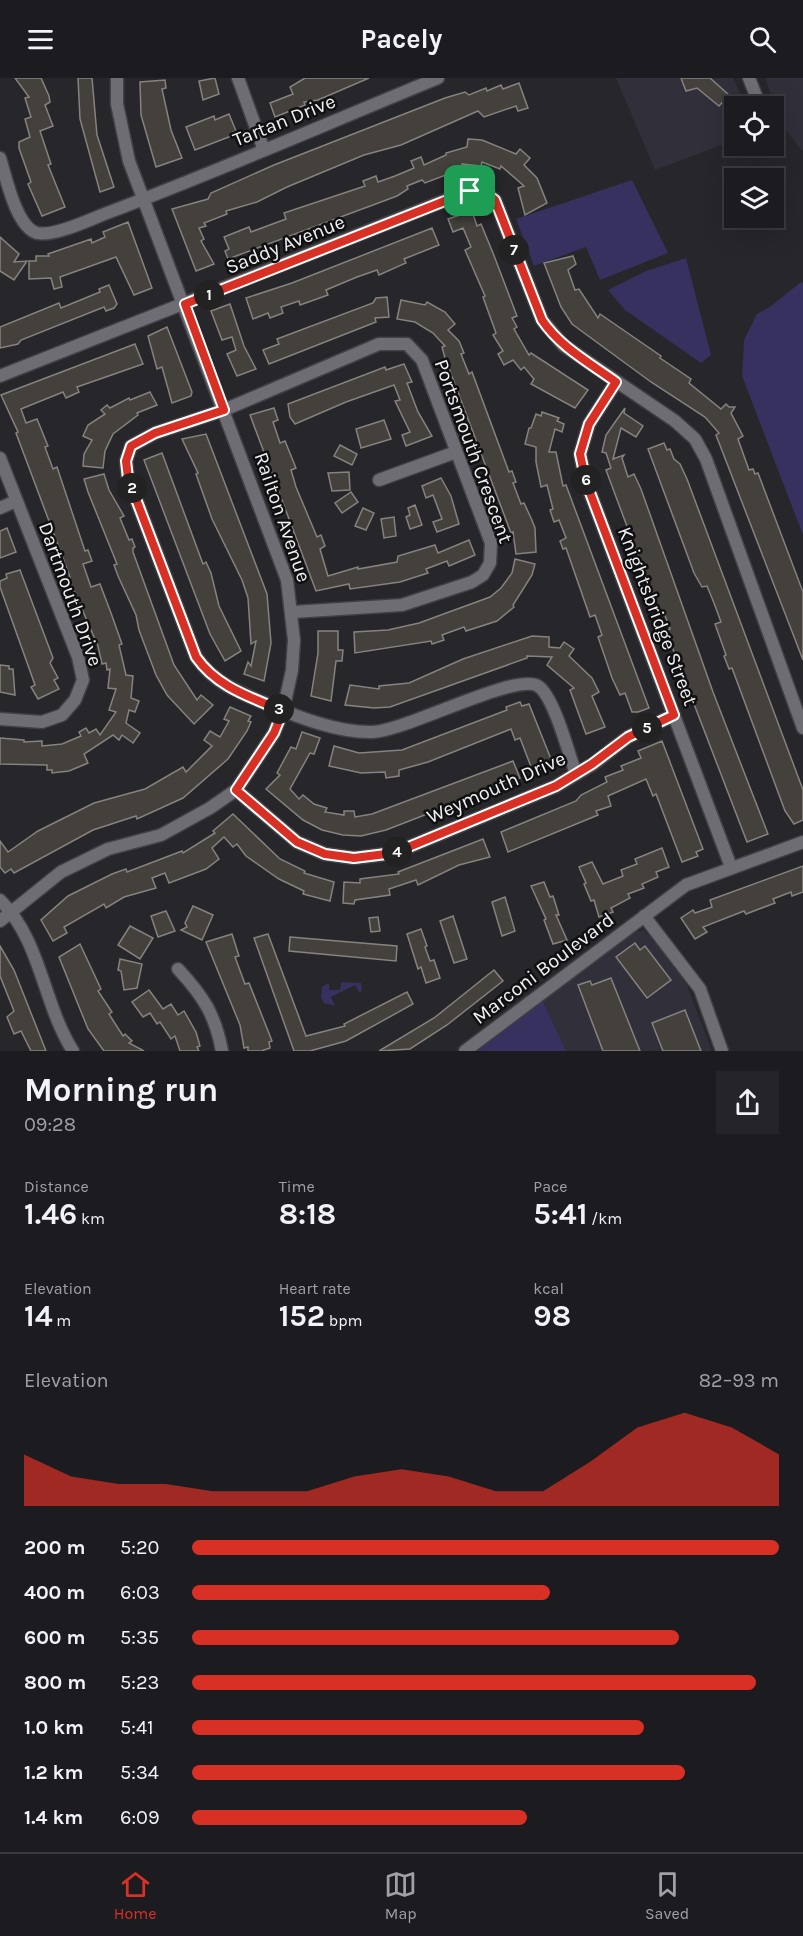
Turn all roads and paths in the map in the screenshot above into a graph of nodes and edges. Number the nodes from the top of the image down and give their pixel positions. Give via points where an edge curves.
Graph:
1 (117, 78) edge
2 (238, 78) edge
3 (438, 78) edge
4 (749, 78) edge
5 (756, 96) edge
6 (264, 150) junction
7 (0, 158) edge
8 (144, 199) junction
9 (185, 304) junction
10 (0, 376) edge
11 (616, 382) junction
12 (224, 410) junction
13 (456, 452) junction
14 (0, 458) edge
15 (379, 480) dead end
16 (16, 501) junction
17 (0, 508) edge
18 (293, 612) junction
19 (283, 711) junction
20 (674, 715) junction
21 (0, 719) edge
22 (803, 728) edge
23 (576, 774) junction
24 (236, 790) junction
25 (803, 842) edge
26 (731, 867) junction
27 (0, 900) edge
28 (11, 911) junction
29 (644, 916) junction
30 (0, 921) edge
31 (178, 969) dead end
32 (73, 1051) edge
33 (222, 1051) edge
34 (465, 1051) edge
35 (722, 1051) edge

1 - 8 street, Railton Avenue via 117,104 129,161
2 - 6 street
3 - 6 street, Tartan Drive
4 - 5 street
6 - 8 street, Tartan Drive
7 - 8 street, Tartan Drive via 18,212 26,227 39,234
8 - 9 street, Railton Avenue
9 - 10 street, Saddy Avenue
9 - 11 street, Saddy Avenue via 470,191 483,191 495,200 550,332
9 - 12 street, Railton Avenue
11 - 20 street, Knightsbridge Street via 589,424 580,454 586,482
11 - 22 street via 675,421 695,439 706,459
12 - 13 street, Portsmouth Crescent via 379,344 407,344 422,360
12 - 18 street, Railton Avenue via 287,580
12 - 19 street, Portsmouth Crescent via 155,433 131,446 126,461 128,478 196,657 208,674 231,689
13 - 15 street
13 - 18 street, Portsmouth Crescent via 491,543 490,563 483,575 402,605
14 - 16 street, Dartmouth Drive
16 - 17 street
16 - 21 street, Dartmouth Drive via 78,657 83,680 75,700 62,715 42,722
18 - 19 street, Railton Avenue via 292,670
19 - 23 street, Portsmouth Crescent via 339,728 373,732 408,724 526,682 538,686 548,697
19 - 24 street, Railton Avenue via 274,733
20 - 23 street, Weymouth Drive via 628,737
20 - 26 street, Knightsbridge Street
23 - 24 street, Weymouth Drive via 556,786 394,853 354,858 325,854 297,842
24 - 28 street, Railton Avenue via 161,835 108,849 61,872
25 - 26 street, Marconi Boulevard
26 - 29 street, Marconi Boulevard via 686,885
27 - 28 street
28 - 30 street, Railton Avenue
28 - 32 street via 29,944 59,1029
29 - 34 street, Marconi Boulevard
29 - 35 street via 699,989
31 - 33 street via 203,996 218,1029

